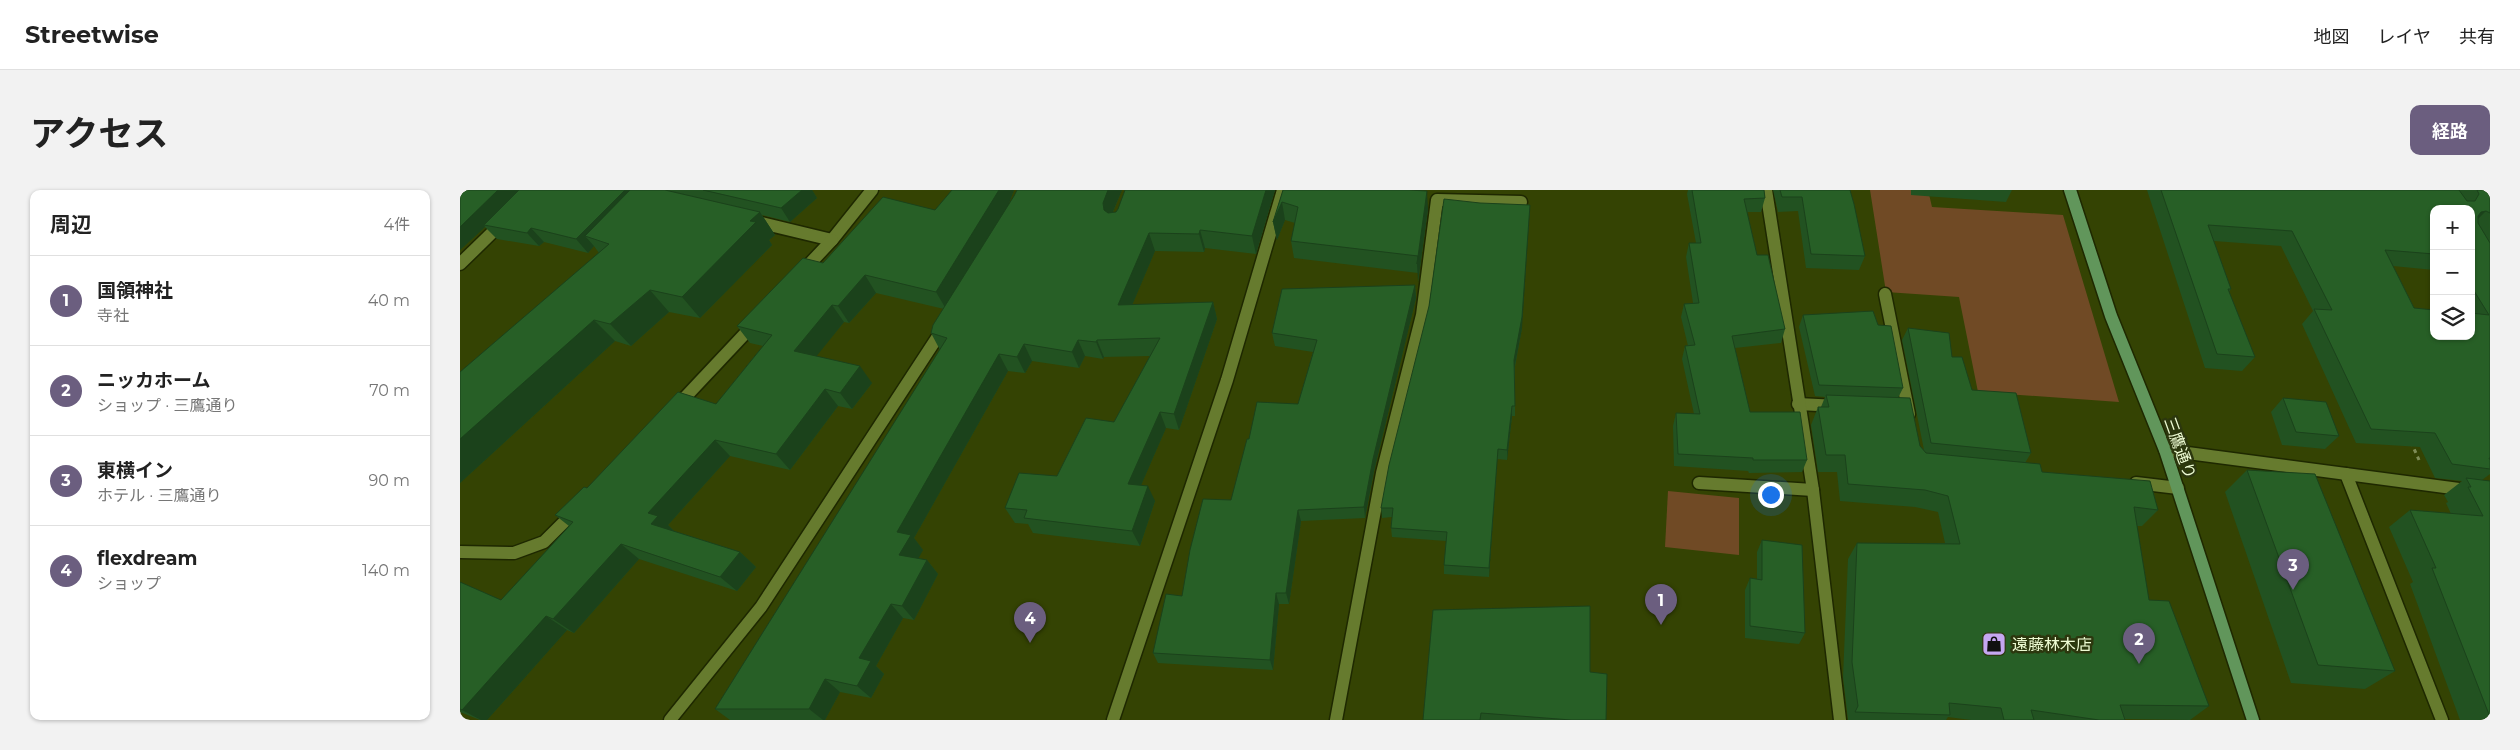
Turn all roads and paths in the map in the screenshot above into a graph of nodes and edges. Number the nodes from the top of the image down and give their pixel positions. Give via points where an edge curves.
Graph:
1 (872, 190) edge
2 (1283, 190) edge
3 (1766, 190) edge
4 (2070, 190) edge
5 (1521, 202) dead end
6 (514, 210) edge
7 (739, 218) edge
8 (832, 240) junction
9 (460, 264) edge
10 (792, 283) edge
11 (1885, 294) dead end
12 (765, 312) edge
13 (949, 319) edge
14 (1798, 404) junction
15 (1848, 406) edge
16 (665, 419) edge
17 (1911, 426) edge
18 (2410, 440) edge
19 (2165, 450) junction
20 (2346, 474) junction
21 (2119, 481) edge
22 (1699, 483) dead end
23 (2430, 485) junction
24 (2178, 488) junction
25 (1813, 490) junction
26 (2490, 492) edge
27 (585, 502) edge
28 (460, 552) edge
29 (670, 720) edge
30 (1113, 720) edge
31 (1336, 720) edge
32 (1840, 720) edge
33 (2253, 720) edge
34 (2442, 720) edge

1 - 8 street
2 - 30 street via 1227,380
3 - 14 street
4 - 19 main road, 三鷹通り via 2111,316
5 - 31 street via 1437,200 1422,315 1382,473
6 - 9 street
7 - 8 street
8 - 10 street
11 - 17 street via 1902,408
12 - 16 street
13 - 29 street via 761,607
14 - 15 street
14 - 25 street
18 - 23 path
19 - 20 street
19 - 24 main road, 三鷹通り
20 - 23 street
20 - 34 street
21 - 24 street
22 - 25 street
23 - 26 street
24 - 33 main road, 三鷹通り
25 - 32 street
27 - 28 street via 544,542 514,553

